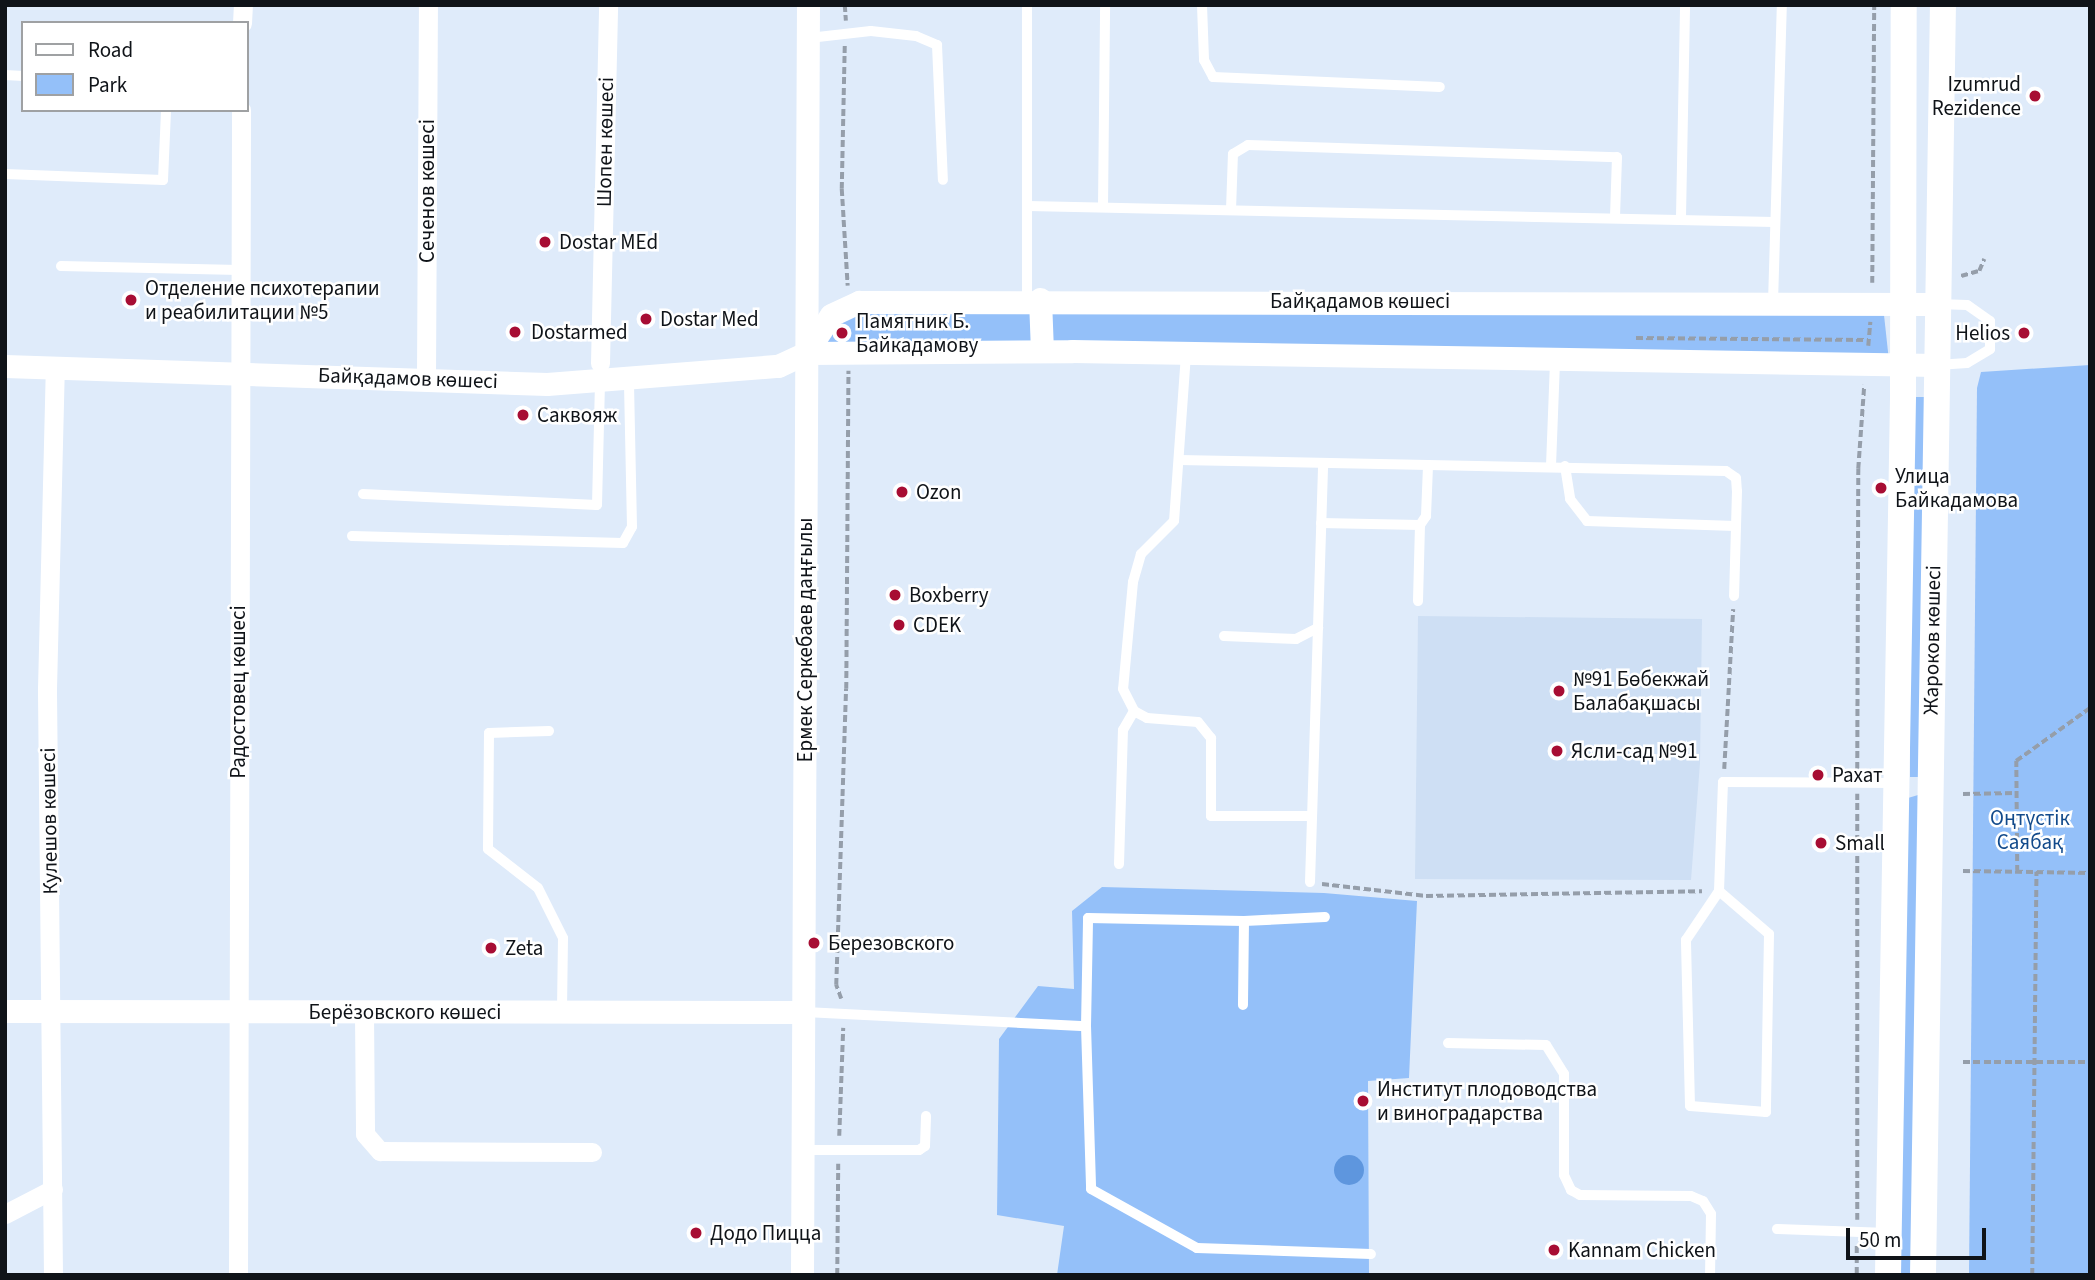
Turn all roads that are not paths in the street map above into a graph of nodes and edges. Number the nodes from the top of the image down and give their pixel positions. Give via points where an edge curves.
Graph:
1 (428, 5) edge
2 (608, 5) edge
3 (808, 5) edge
4 (1027, 5) edge
5 (1105, 5) edge
6 (1202, 5) edge
7 (1685, 5) edge
8 (1782, 5) edge
9 (1904, 5) edge
10 (1943, 5) edge
11 (808, 38) junction
12 (1440, 87) dead end
13 (166, 112) edge
14 (241, 112) edge
15 (5, 174) edge
16 (943, 180) dead end
17 (1027, 206) junction
18 (1103, 207) junction
19 (1231, 210) junction
20 (1615, 216) junction
21 (1681, 217) junction
22 (1774, 222) junction
23 (61, 266) dead end
24 (239, 270) junction
25 (1033, 299) junction
26 (1773, 303) junction
27 (1903, 303) junction
28 (1938, 304) junction
29 (1042, 351) junction
30 (806, 353) junction
31 (1186, 353) junction
32 (1555, 360) junction
33 (1903, 365) junction
34 (1937, 365) junction
35 (5, 366) edge
36 (55, 367) junction
37 (600, 372) junction
38 (239, 373) junction
39 (426, 377) junction
40 (629, 379) junction
41 (1179, 460) junction
42 (1323, 466) junction
43 (1428, 466) junction
44 (1552, 466) junction
45 (1565, 466) junction
46 (363, 494) dead end
47 (1321, 523) junction
48 (1420, 525) junction
49 (1735, 526) junction
50 (352, 536) dead end
51 (1734, 596) road end
52 (1418, 601) dead end
53 (1318, 628) junction
54 (1224, 636) dead end
55 (1134, 711) junction
56 (549, 731) dead end
57 (1896, 783) junction
58 (1929, 784) junction
59 (1312, 816) junction
60 (1119, 864) dead end
61 (1310, 882) road end
62 (1719, 891) junction
63 (1325, 917) dead end
64 (1244, 920) junction
65 (1243, 1005) dead end
66 (53, 1010) junction
67 (5, 1011) edge
68 (238, 1012) junction
69 (562, 1012) junction
70 (804, 1012) junction
71 (363, 1014) junction
72 (1086, 1026) junction
73 (1448, 1043) dead end
74 (926, 1116) dead end
75 (803, 1150) junction
76 (592, 1152) dead end
77 (52, 1189) junction
78 (5, 1214) edge
79 (1777, 1229) dead end
80 (1888, 1233) junction
81 (1371, 1255) dead end
82 (52, 1275) edge
83 (238, 1275) edge
84 (802, 1275) edge
85 (1710, 1275) edge
86 (1888, 1275) edge
87 (1923, 1275) edge

1 - 39 street, Сеченов көшесі
2 - 37 street, Шопен көшесі
3 - 11 street, Ермек Серкебаев даңғылы
4 - 17 lane
5 - 18 lane
6 - 12 lane via 1203,60 1213,77
7 - 21 lane
8 - 22 lane
9 - 27 main road, Жароков көшесі
10 - 28 main road, Жароков көшесі
11 - 16 lane via 846,33 916,36 937,45
11 - 30 street, Ермек Серкебаев даңғылы
13 - 15 lane via 163,180
14 - 24 street, Радостовец көшесі
17 - 18 lane
17 - 25 lane
18 - 19 lane
19 - 20 lane
19 - 20 lane via 1233,154 1248,145 1616,157
20 - 21 lane
21 - 22 lane
22 - 26 lane
23 - 24 lane
24 - 38 street, Радостовец көшесі
25 - 26 street, Байқадамов көшесі
25 - 29 street
25 - 30 street, Байқадамов көшесі via 849,305 831,315
26 - 27 street, Байқадамов көшесі
27 - 28 street, Байқадамов көшесі
27 - 33 main road, Жароков көшесі
28 - 34 main road, Жароков көшесі
28 - 34 lane via 1966,305 1990,321 1990,349 1967,363
29 - 30 street, Байқадамов көшесі
29 - 31 street, Байқадамов көшесі
30 - 40 street, Байқадамов көшесі via 778,366
30 - 70 street, Ермек Серкебаев даңғылы
31 - 32 street, Байқадамов көшесі
31 - 41 lane
32 - 33 street, Байқадамов көшесі
32 - 44 lane
33 - 34 street, Байқадамов көшесі
33 - 57 main road, Жароков көшесі
34 - 58 main road, Жароков көшесі
35 - 36 street, Байқадамов көшесі
36 - 38 street, Байқадамов көшесі
36 - 66 street, Кулешов көшесі via 47,689
37 - 39 street, Байқадамов көшесі
37 - 40 street, Байқадамов көшесі
37 - 46 lane via 597,505
38 - 39 street, Байқадамов көшесі
38 - 68 street, Радостовец көшесі
40 - 50 lane via 632,527 623,543
41 - 42 lane
41 - 55 lane via 1174,521 1141,554 1133,582 1123,689
42 - 43 lane
42 - 47 lane
43 - 44 lane
43 - 48 lane via 1426,516
44 - 45 lane
45 - 49 lane via 1570,499 1587,521
45 - 49 lane via 1726,471 1736,478
47 - 48 lane
47 - 53 lane
48 - 52 lane
49 - 51 lane
53 - 54 lane via 1296,639
53 - 59 lane
55 - 59 lane via 1147,718 1198,722 1211,738 1211,816
55 - 60 lane via 1122,730
56 - 69 lane via 489,733 488,849 538,888 563,938
57 - 58 main road
57 - 62 lane via 1723,782
57 - 80 main road, Жароков көшесі
58 - 87 main road, Жароков көшесі
59 - 61 lane
62 - 62 lane via 1686,940 1689,1106 1766,1112 1769,934
63 - 64 lane
64 - 65 lane
64 - 72 lane via 1088,918
66 - 67 street, Берёзовского көшесі
66 - 68 street, Берёзовского көшесі
66 - 77 street, Кулешов көшесі
68 - 71 street, Берёзовского көшесі
68 - 83 street, Радостовец көшесі
69 - 70 street, Берёзовского көшесі
69 - 71 street, Берёзовского көшесі
70 - 72 lane
70 - 75 street, Ермек Серкебаев даңғылы
71 - 76 street via 365,1134 380,1151
72 - 81 lane via 1091,1189 1196,1248
73 - 85 lane via 1546,1045 1564,1074 1564,1175 1571,1190 1580,1195 1691,1196 1703,1200 1711,1214
74 - 75 lane via 925,1146 919,1150
75 - 84 street, Ермек Серкебаев даңғылы
77 - 78 street
77 - 82 street, Кулешов көшесі
79 - 80 lane
80 - 86 main road, Жароков көшесі

